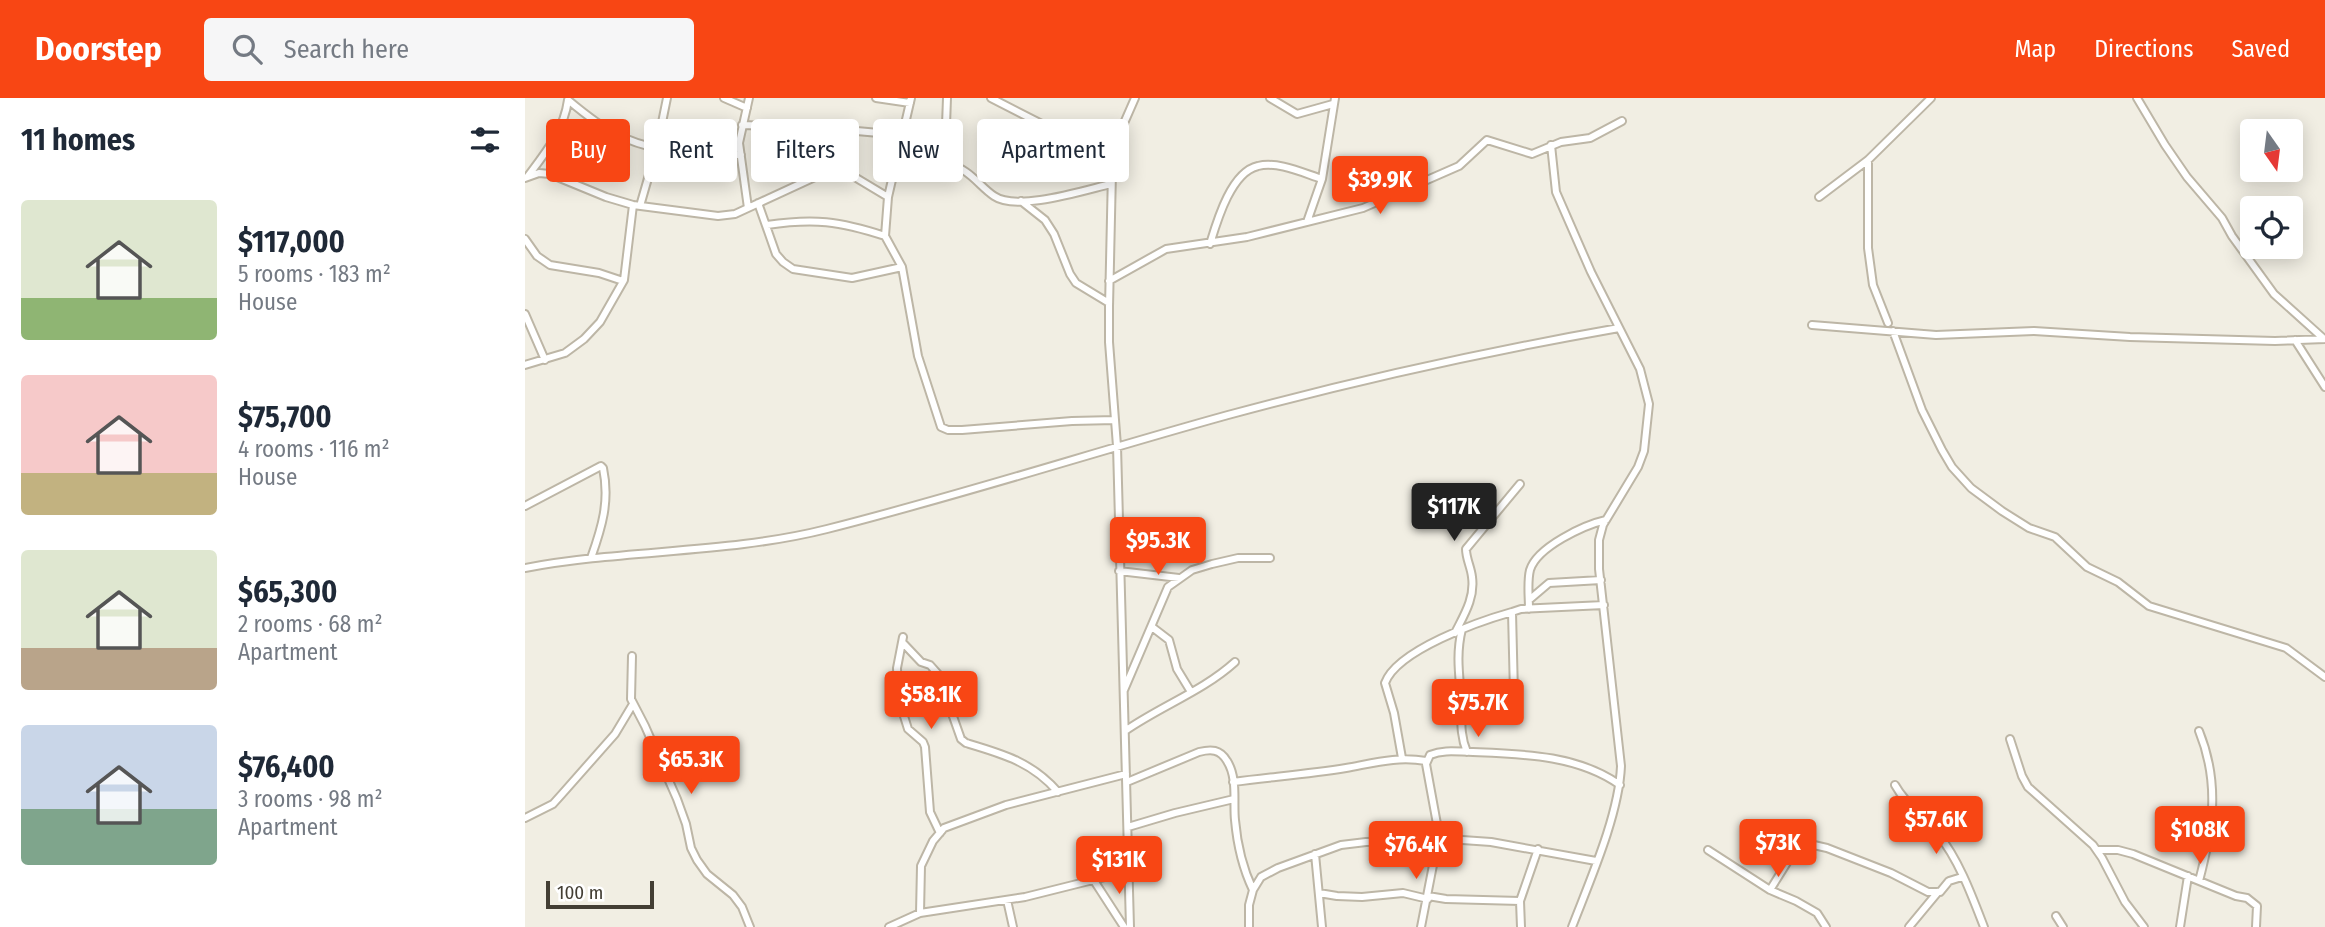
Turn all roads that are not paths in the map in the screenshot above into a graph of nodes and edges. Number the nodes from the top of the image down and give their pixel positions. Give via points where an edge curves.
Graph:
1 (667, 98) edge
2 (724, 98) edge
3 (749, 98) edge
4 (876, 98) edge
5 (947, 98) edge
6 (991, 98) edge
7 (1135, 98) edge
8 (1270, 98) edge
9 (1931, 98) edge
10 (2137, 98) edge
11 (568, 99) edge
12 (910, 100) edge
13 (1334, 101) edge
14 (747, 108) junction
15 (663, 119) edge
16 (906, 119) edge
17 (946, 119) edge
18 (1032, 119) edge
19 (1126, 119) edge
20 (1622, 121) dead end
21 (743, 125) junction
22 (873, 133) edge
23 (644, 144) edge
24 (1551, 145) junction
25 (737, 155) edge
26 (741, 155) junction
27 (1868, 160) junction
28 (963, 171) edge
29 (526, 177) edge
30 (1322, 179) junction
31 (645, 182) edge
32 (893, 182) edge
33 (1111, 184) joint
34 (888, 197) junction
35 (1819, 197) dead end
36 (1021, 201) junction
37 (758, 203) junction
38 (637, 205) junction
39 (748, 208) junction
40 (1307, 222) junction
41 (767, 225) junction
42 (885, 236) junction
43 (525, 239) edge
44 (1210, 244) junction
45 (902, 267) junction
46 (1109, 281) junction
47 (623, 282) junction
48 (1109, 303) junction
49 (525, 314) edge
50 (1888, 323) dead end
51 (1812, 325) dead end
52 (1619, 328) junction
53 (1893, 331) junction
54 (2325, 339) edge
55 (2295, 340) junction
56 (545, 360) junction
57 (525, 365) edge
58 (2325, 387) edge
59 (1115, 420) junction
60 (1117, 446) junction
61 (1520, 484) dead end
62 (525, 506) edge
63 (1606, 520) junction
64 (591, 558) junction
65 (1271, 558) dead end
66 (525, 568) edge
67 (1119, 571) junction
68 (1178, 578) junction
69 (1601, 580) junction
70 (1529, 600) junction
71 (1604, 605) junction
72 (1529, 609) junction
73 (1512, 612) junction
74 (1152, 627) junction
75 (1458, 631) junction
76 (632, 656) dead end
77 (1235, 662) dead end
78 (2325, 677) edge
79 (1191, 692) junction
80 (1123, 693) junction
81 (633, 704) junction
82 (1511, 711) dead end
83 (1125, 731) junction
84 (2199, 731) dead end
85 (2010, 739) dead end
86 (1467, 752) junction
87 (1402, 758) junction
88 (1426, 761) junction
89 (1126, 778) junction
90 (1233, 782) junction
91 (1620, 785) junction
92 (1895, 785) dead end
93 (1058, 792) junction
94 (1234, 799) junction
95 (525, 818) edge
96 (1128, 827) junction
97 (940, 834) junction
98 (1436, 839) junction
99 (1538, 849) junction
100 (1707, 850) dead end
101 (2097, 850) junction
102 (1315, 854) junction
103 (1596, 860) junction
104 (1129, 871) junction
105 (2187, 876) junction
106 (1962, 877) junction
107 (1093, 879) junction
108 (2199, 881) junction
109 (1253, 890) junction
110 (1770, 890) junction
111 (1938, 892) junction
112 (1319, 893) junction
113 (1428, 898) junction
114 (1007, 900) junction
115 (1520, 901) junction
116 (920, 913) junction
117 (2056, 916) dead end
118 (750, 927) edge
119 (890, 927) edge
120 (1013, 927) edge
121 (1123, 927) edge
122 (1130, 927) edge
123 (1249, 927) edge
124 (1322, 927) edge
125 (1421, 927) edge
126 (1521, 927) edge
127 (1572, 927) edge
128 (1826, 927) edge
129 (1909, 927) edge
130 (1984, 927) edge
131 (2063, 927) edge
132 (2144, 927) edge
133 (2181, 927) edge
134 (2256, 927) edge

1 - 15 street
2 - 14 street
3 - 14 street
4 - 12 street
5 - 17 street
6 - 18 street
7 - 19 street
8 - 13 street via 1297,114
9 - 27 street
10 - 54 street via 2187,177 2222,218 2274,294
11 - 23 street via 602,126
11 - 29 street via 563,125
12 - 16 street
13 - 30 street
14 - 21 street
20 - 24 street via 1590,138
21 - 22 street
21 - 26 street
24 - 40 street via 1532,154 1487,140 1459,166 1363,208
24 - 52 street via 1556,192
25 - 26 street
26 - 39 street
27 - 35 street
27 - 50 street via 1868,248 1873,285
28 - 36 street via 994,197
29 - 38 street via 550,174
30 - 40 street
30 - 44 street via 1280,166 1255,166 1221,208
31 - 38 street
32 - 34 street
33 - 36 street
33 - 46 street
34 - 37 street via 843,171 833,171
34 - 42 street
36 - 48 street via 1045,220 1076,283
37 - 39 street
37 - 41 street
38 - 39 street via 718,216
38 - 47 street
40 - 44 street
41 - 42 street via 810,219
41 - 45 street via 776,254 793,269 852,278
42 - 45 street
43 - 47 street via 550,265
44 - 46 street via 1166,249
45 - 59 street via 918,356 941,427 962,430
46 - 48 street
47 - 56 street via 600,322 565,353
48 - 59 street
49 - 56 street
51 - 53 street
52 - 60 street via 1331,388
52 - 63 street via 1645,384 1649,404 1639,467
53 - 55 street
53 - 78 street via 1922,410 1952,467 1971,488 2029,528 2055,537 2087,567 2118,582 2149,606 2286,648
54 - 55 street
55 - 58 street
56 - 57 street
59 - 60 street
60 - 64 street via 824,530 730,545
60 - 67 street
61 - 75 street via 1466,548 1472,598
62 - 64 street via 596,467 603,468 607,505
63 - 69 street via 1599,540
63 - 70 street via 1590,524 1543,552 1530,570
64 - 66 street
65 - 68 street via 1238,558 1192,569
67 - 68 street
67 - 80 street
68 - 74 street via 1168,587
69 - 70 street via 1549,583
69 - 71 street
70 - 72 street
71 - 72 street
71 - 91 street
72 - 73 street
73 - 75 street
73 - 82 street
74 - 79 street via 1168,640
74 - 80 street
75 - 86 street via 1461,733
75 - 87 street via 1432,642 1386,680
76 - 81 street
77 - 79 street
79 - 83 street
80 - 83 street
81 - 95 street via 615,734 562,794
81 - 118 street via 677,799 697,860 742,906
83 - 89 street
84 - 108 street via 2210,761 2213,811
85 - 101 street via 2028,788
86 - 88 street via 1437,752
86 - 91 street via 1527,754 1577,764
87 - 88 street
87 - 90 street
88 - 98 street
89 - 90 street via 1211,749 1229,763
89 - 93 street
89 - 96 street
90 - 94 street
91 - 103 street
92 - 106 street via 1938,834
93 - 97 street via 1006,805 944,828
93 - 97 street via 1014,758 961,739 938,674 903,640 897,668 898,697 908,729 925,747 930,811
94 - 96 street
94 - 109 street via 1243,862
96 - 104 street
97 - 116 street via 921,866
98 - 99 street
98 - 102 street via 1341,845
98 - 113 street
99 - 103 street
99 - 115 street
100 - 110 street
101 - 105 street via 2133,854
101 - 132 street via 2119,894
102 - 109 street via 1261,877
102 - 112 street
103 - 127 street
104 - 107 street
104 - 122 street
105 - 108 street
105 - 133 street
106 - 111 street
106 - 130 street
107 - 114 street
107 - 121 street
108 - 134 street via 2253,901
109 - 123 street
110 - 111 street via 1793,853 1805,843
110 - 128 street via 1817,913
111 - 129 street
112 - 113 street via 1362,897 1403,893
112 - 124 street
113 - 115 street
113 - 125 street
114 - 116 street
114 - 120 street
115 - 126 street
116 - 119 street
117 - 131 street

